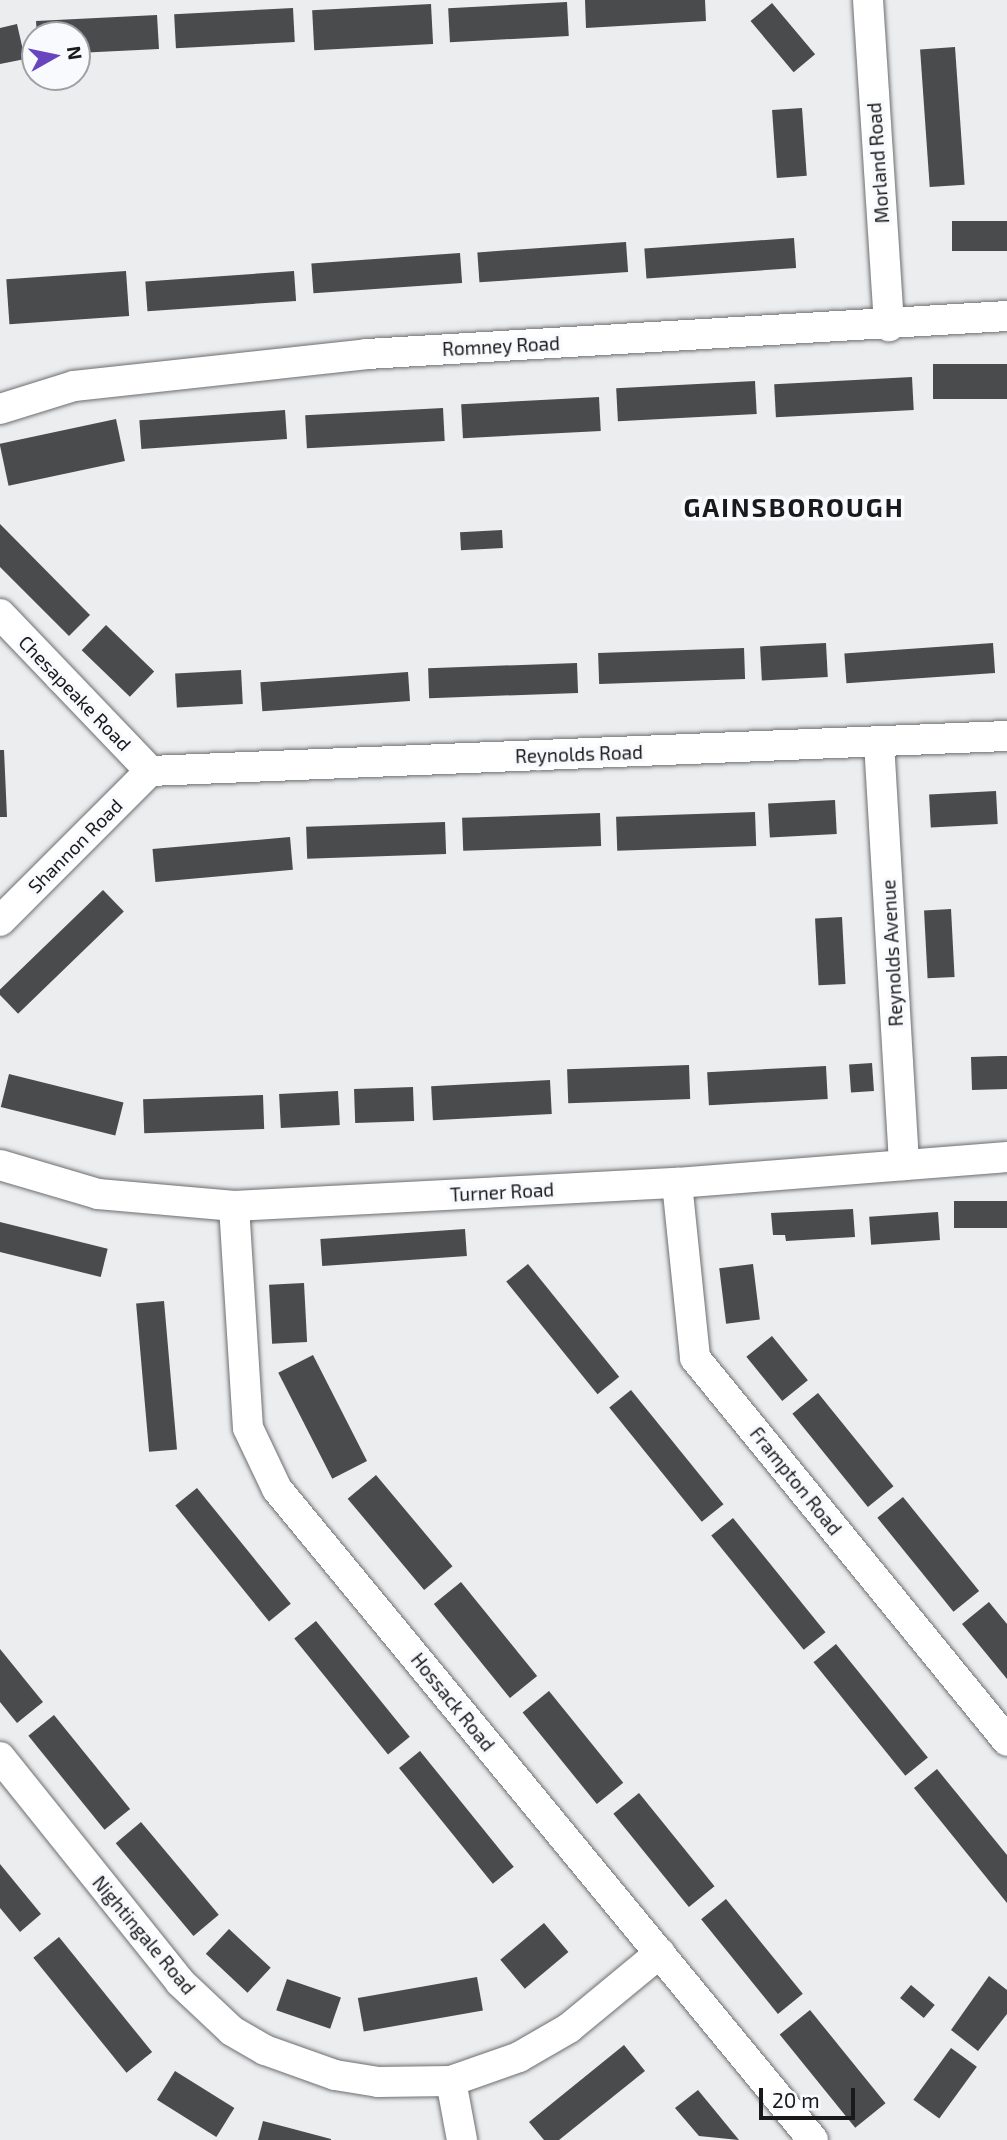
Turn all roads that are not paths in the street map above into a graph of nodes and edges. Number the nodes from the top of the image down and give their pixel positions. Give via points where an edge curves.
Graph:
1 (868, 0) edge
2 (1007, 316) edge
3 (889, 326) junction
4 (0, 409) edge
5 (0, 614) edge
6 (1007, 736) edge
7 (879, 742) junction
8 (150, 771) junction
9 (0, 921) edge
10 (1007, 1157) edge
11 (0, 1165) edge
12 (904, 1165) junction
13 (677, 1183) junction
14 (234, 1206) junction
15 (1007, 1741) edge
16 (5, 1774) edge
17 (660, 1953) junction
18 (451, 2081) junction
19 (462, 2140) edge
20 (813, 2140) edge

1 - 3 street, Morland Road
2 - 3 street, Romney Road
3 - 4 street, Romney Road via 367,354 74,386
5 - 8 street, Chesapeake Road
6 - 7 street, Reynolds Road
7 - 8 street, Reynolds Road
7 - 12 street, Reynolds Avenue
8 - 9 street, Shannon Road
10 - 12 street, Turner Road
11 - 14 street, Turner Road via 98,1194
12 - 13 street, Turner Road
13 - 14 street, Turner Road
13 - 15 street, Frampton Road via 695,1358
14 - 17 street, Hossack Road via 248,1428 277,1489
16 - 18 street, Nightingale Road via 180,1982 232,2031 264,2050 335,2075 378,2082
17 - 18 street, Nightingale Road via 569,2028 519,2057
17 - 20 street, Hossack Road
18 - 19 street

